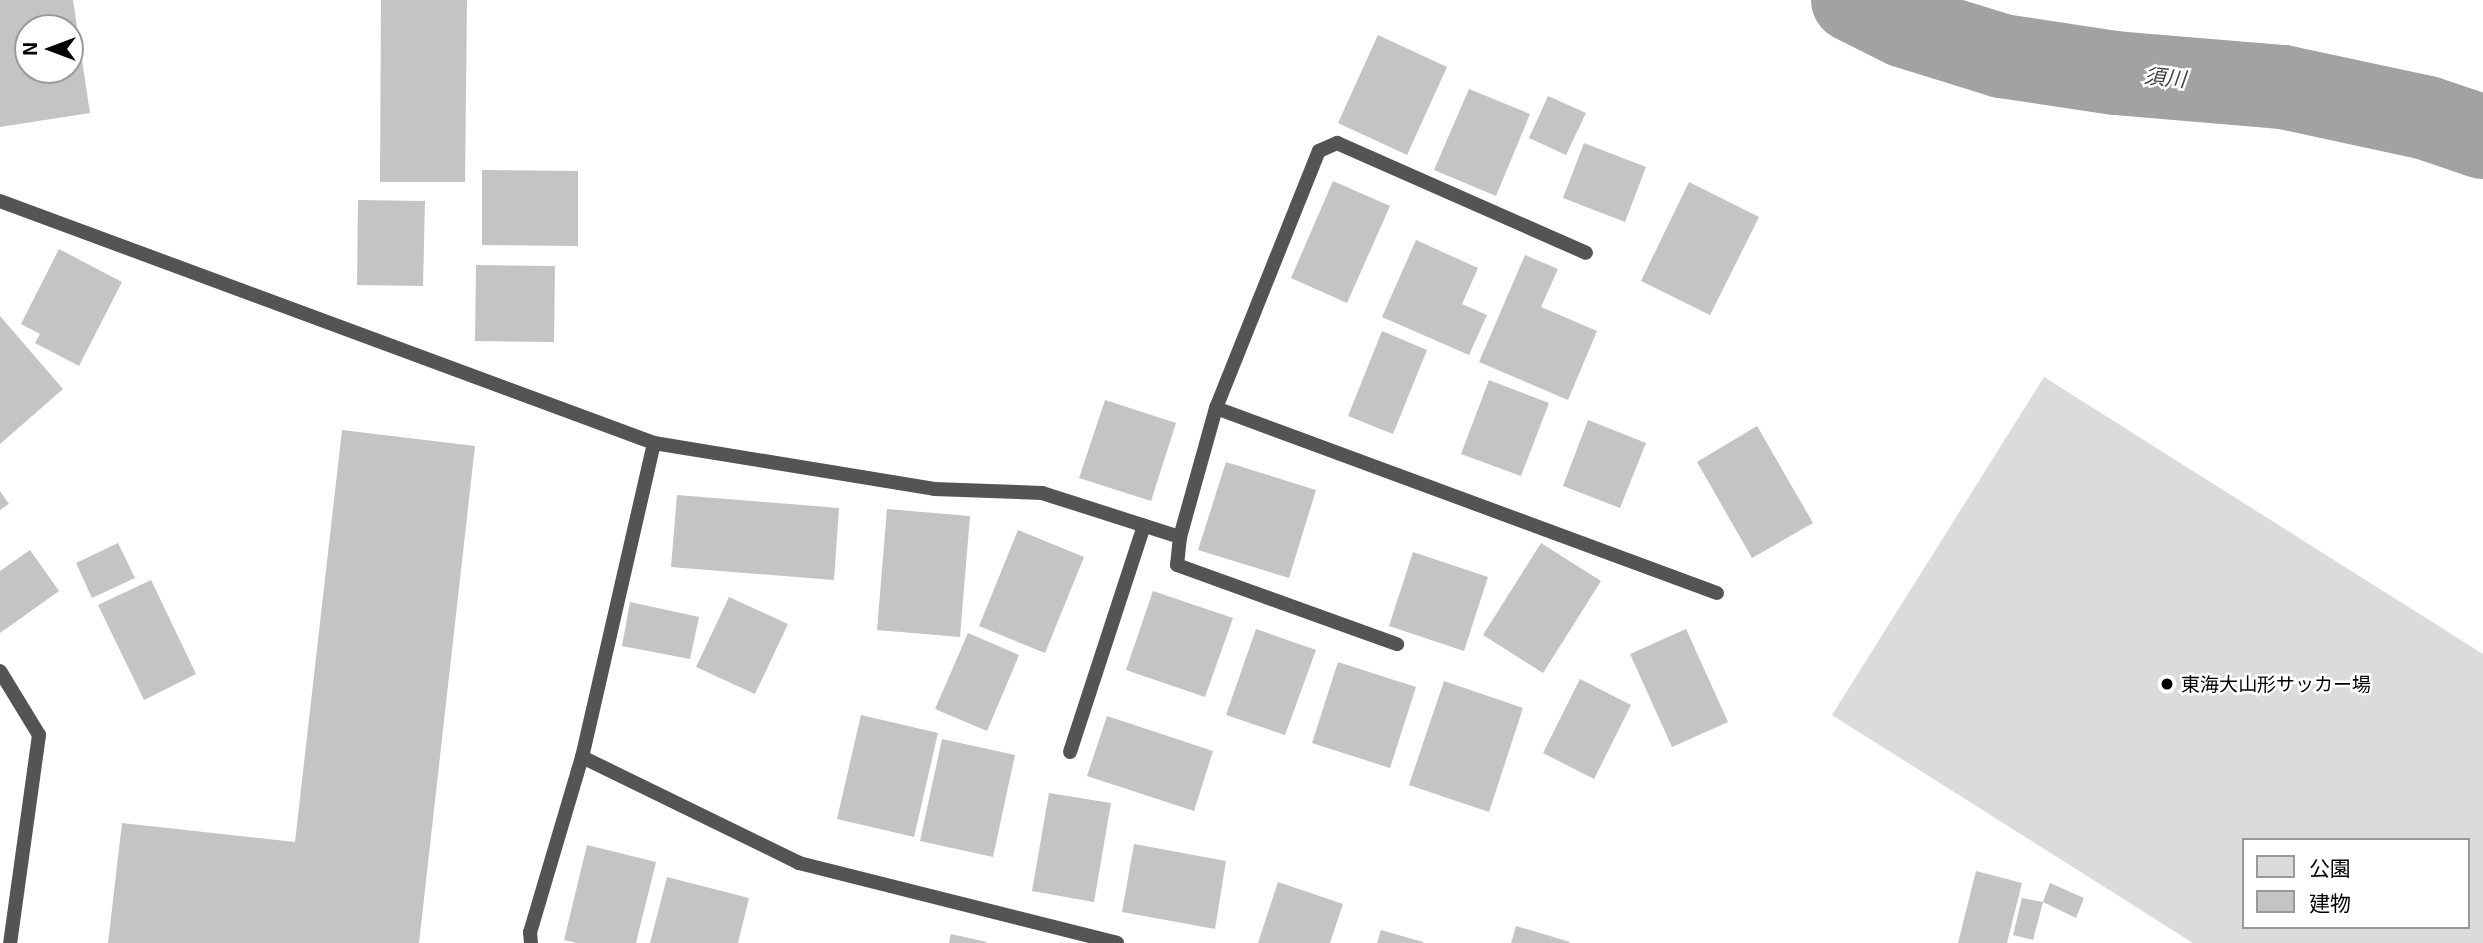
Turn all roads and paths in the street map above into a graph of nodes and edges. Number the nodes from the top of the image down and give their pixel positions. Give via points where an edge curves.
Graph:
1 (0, 201) edge
2 (1586, 253) dead end
3 (1216, 408) junction
4 (654, 443) junction
5 (1144, 526) junction
6 (1180, 537) junction
7 (1717, 593) dead end
8 (1397, 644) dead end
9 (0, 671) edge
10 (1070, 752) dead end
11 (582, 757) junction
12 (10, 943) edge
13 (531, 943) edge
14 (1118, 943) edge

1 - 4 lane
2 - 3 lane via 1336,143 1319,151
3 - 6 lane
3 - 7 lane
4 - 5 lane via 934,489 1042,494
4 - 11 lane
5 - 6 lane
5 - 10 lane
6 - 8 lane via 1177,565
9 - 12 lane via 39,735
11 - 13 lane via 530,932
11 - 14 lane via 799,863

